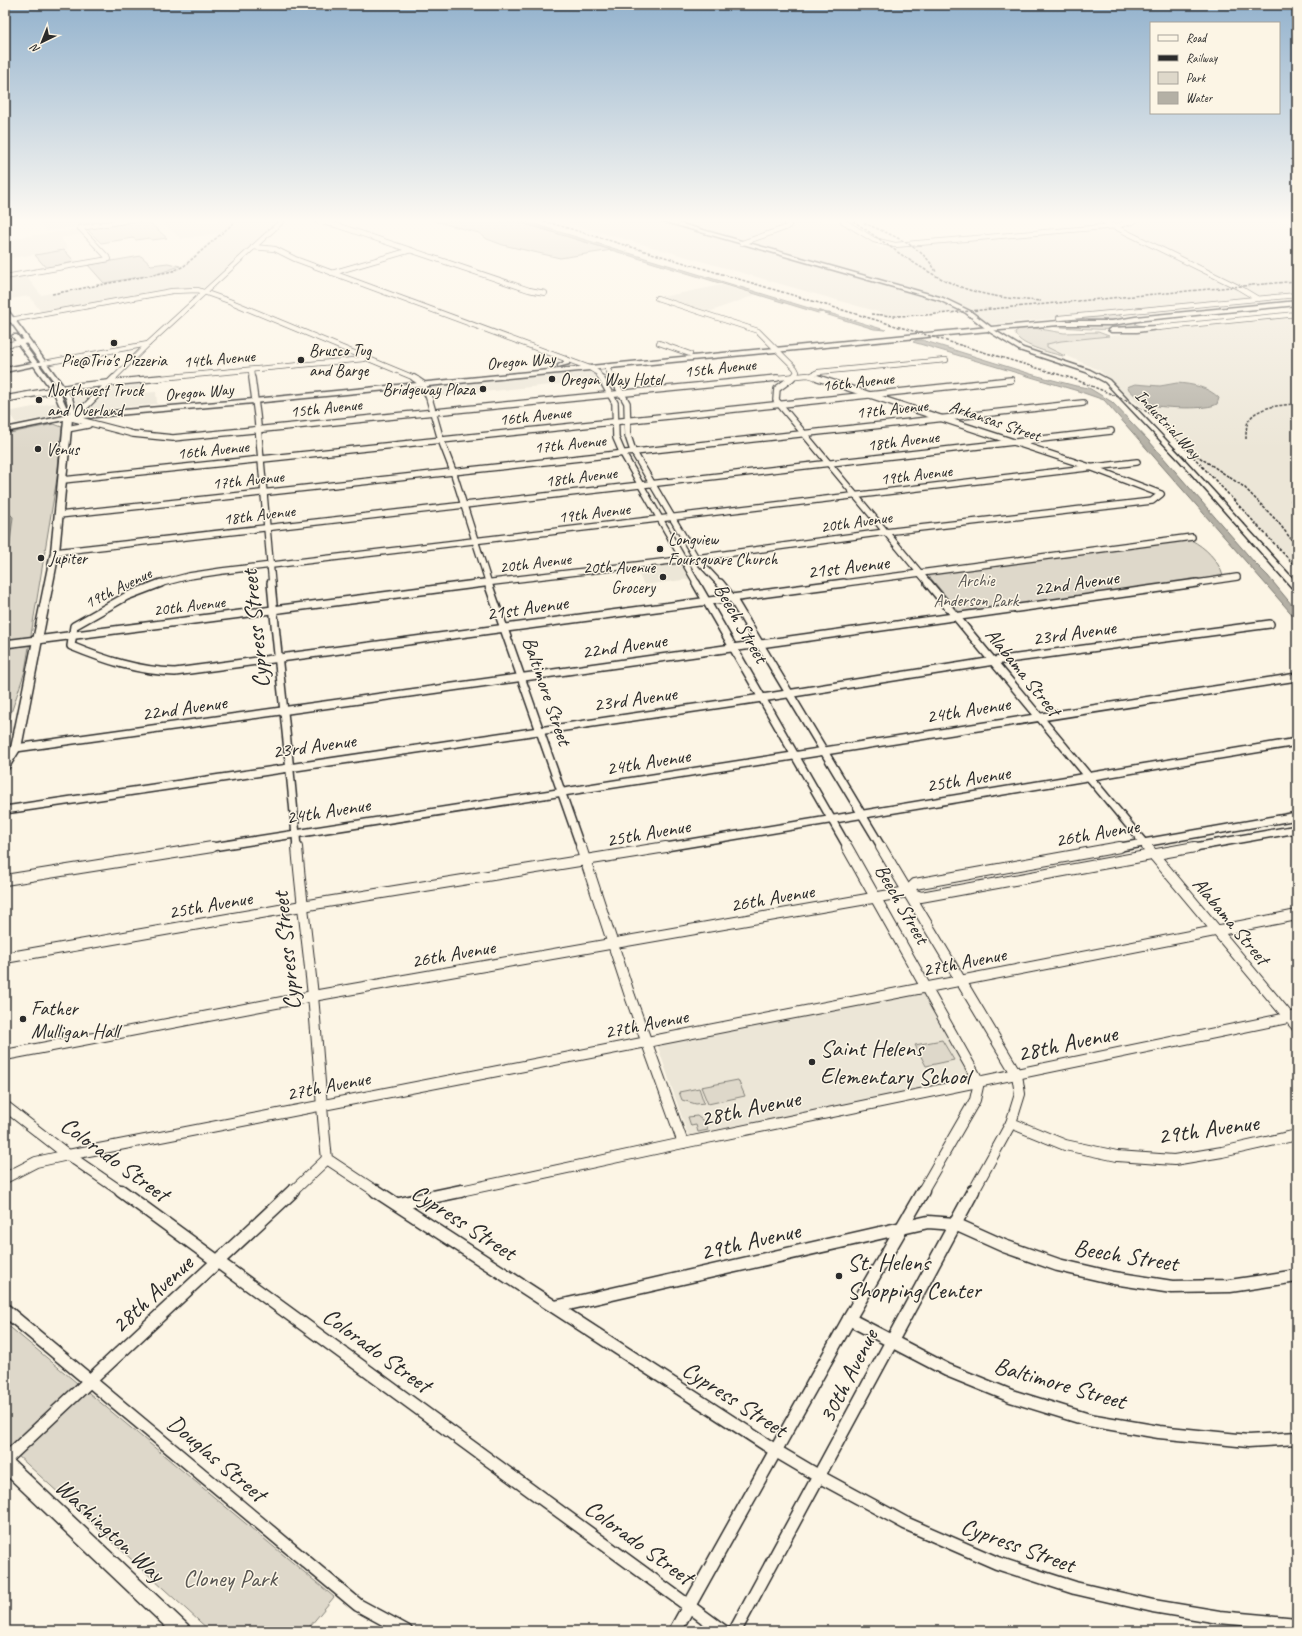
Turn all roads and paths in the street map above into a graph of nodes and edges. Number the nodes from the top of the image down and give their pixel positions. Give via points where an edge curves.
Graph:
1 (137, 297) edge
2 (200, 297) edge
3 (219, 297) edge
4 (398, 297) edge
5 (935, 297) edge
6 (1255, 297) edge
7 (1274, 297) edge
8 (657, 298) dead end
9 (1258, 299) junction
10 (1297, 303) edge
11 (5, 310) edge
12 (1116, 313) junction
13 (1297, 314) edge
14 (1059, 318) dead end
15 (12, 320) junction
16 (1126, 320) junction
17 (1140, 320) junction
18 (6, 323) edge
19 (1025, 325) junction
20 (987, 327) junction
21 (1158, 328) junction
22 (13, 332) dead end
23 (28, 341) junction
24 (20, 342) junction
25 (659, 343) dead end
26 (148, 344) junction
27 (5, 345) edge
28 (776, 348) junction
29 (690, 354) junction
30 (365, 358) junction
31 (566, 359) junction
32 (946, 360) dead end
33 (44, 363) junction
34 (36, 364) junction
35 (580, 364) junction
36 (560, 366) junction
37 (606, 366) junction
38 (590, 368) junction
39 (5, 370) edge
40 (250, 370) junction
41 (551, 372) junction
42 (612, 375) junction
43 (796, 375) junction
44 (812, 376) junction
45 (1011, 380) dead end
46 (421, 382) junction
47 (111, 383) junction
48 (62, 388) junction
49 (54, 390) junction
50 (622, 392) junction
51 (610, 393) junction
52 (872, 395) junction
53 (254, 398) junction
54 (5, 399) edge
55 (1083, 402) dead end
56 (781, 405) junction
57 (434, 412) junction
58 (103, 415) junction
59 (68, 417) junction
60 (940, 417) junction
61 (627, 420) junction
62 (615, 422) junction
63 (95, 424) junction
64 (30, 425) junction
65 (67, 429) junction
66 (5, 430) edge
67 (257, 430) junction
68 (1111, 431) dead end
69 (804, 433) junction
70 (440, 440) junction
71 (1014, 442) junction
72 (633, 451) junction
73 (622, 452) junction
74 (260, 459) junction
75 (1137, 462) dead end
76 (829, 463) junction
77 (1090, 467) junction
78 (453, 471) junction
79 (63, 480) junction
80 (652, 483) junction
81 (640, 485) junction
82 (263, 492) junction
83 (1161, 494) joint
84 (856, 496) junction
85 (463, 506) junction
86 (59, 515) junction
87 (673, 517) junction
88 (660, 519) junction
89 (266, 528) junction
90 (885, 532) junction
91 (1192, 537) dead end
92 (476, 542) junction
93 (55, 552) junction
94 (696, 558) junction
95 (683, 560) junction
96 (269, 566) junction
97 (920, 574) junction
98 (1237, 577) dead end
99 (488, 582) junction
100 (1297, 588) edge
101 (732, 598) junction
102 (707, 601) junction
103 (275, 610) junction
104 (955, 616) junction
105 (1270, 624) dead end
106 (505, 627) junction
107 (73, 635) junction
108 (37, 640) junction
109 (5, 644) edge
110 (760, 644) junction
111 (733, 647) junction
112 (278, 658) junction
113 (994, 661) junction
114 (522, 676) junction
115 (1297, 677) edge
116 (790, 694) junction
117 (762, 698) junction
118 (285, 710) junction
119 (1037, 716) junction
120 (540, 730) junction
121 (1297, 742) edge
122 (16, 748) junction
123 (825, 751) junction
124 (795, 756) junction
125 (5, 767) edge
126 (291, 767) junction
127 (1088, 776) junction
128 (562, 792) junction
129 (5, 810) edge
130 (861, 814) junction
131 (1297, 816) edge
132 (831, 820) junction
133 (1297, 829) edge
134 (295, 833) junction
135 (1144, 842) junction
136 (1154, 854) junction
137 (585, 861) junction
138 (5, 880) edge
139 (907, 892) junction
140 (876, 898) junction
141 (302, 906) junction
142 (1297, 915) edge
143 (1217, 931) junction
144 (613, 945) junction
145 (5, 958) edge
146 (960, 981) junction
147 (927, 987) junction
148 (313, 996) junction
149 (1293, 1017) edge
150 (1297, 1027) edge
151 (647, 1042) junction
152 (5, 1055) edge
153 (1017, 1075) junction
154 (979, 1082) junction
155 (321, 1105) junction
156 (5, 1106) edge
157 (1011, 1123) junction
158 (1297, 1135) edge
159 (683, 1143) junction
160 (68, 1155) junction
161 (327, 1159) junction
162 (5, 1178) edge
163 (399, 1204) junction
164 (955, 1224) junction
165 (900, 1228) junction
166 (217, 1261) junction
167 (1297, 1276) edge
168 (556, 1307) junction
169 (5, 1310) edge
170 (849, 1319) junction
171 (891, 1341) junction
172 (90, 1381) junction
173 (1297, 1438) edge
174 (776, 1451) junction
175 (5, 1460) edge
176 (5, 1463) edge
177 (820, 1477) junction
178 (689, 1606) junction
179 (1297, 1624) edge
180 (182, 1631) edge
181 (406, 1631) edge
182 (675, 1631) edge
183 (723, 1631) edge
184 (735, 1631) edge

1 - 15 street
2 - 26 street
3 - 30 street
4 - 31 street, Beech Street
5 - 20 highway via 968,312
6 - 9 street
7 - 9 street
8 - 28 street via 749,328 764,336
9 - 12 street
10 - 17 highway, Oregon Way
11 - 15 main road
12 - 14 street
12 - 16 highway
13 - 21 street
15 - 18 street
15 - 23 main road
16 - 17 highway, Oregon Way
16 - 20 highway, Oregon Way via 1051,320
17 - 19 highway, Oregon Way
17 - 21 highway via 1135,323 1138,326
19 - 20 highway, Oregon Way
19 - 21 highway via 1122,330
20 - 28 main road, Oregon Way
20 - 100 main road, Industrial Way via 1021,349 1074,366 1108,381
22 - 24 main road
23 - 24 street
23 - 33 main road
24 - 27 street
24 - 34 main road
25 - 29 street
26 - 33 street
26 - 47 street
28 - 29 main road, Oregon Way
28 - 37 main road, Oregon Way
28 - 43 street via 795,368
29 - 35 main road, Oregon Way
30 - 40 street, 14th Avenue
30 - 46 street
31 - 35 street, Beech Street
31 - 36 main road via 567,363
32 - 44 street via 818,372
33 - 34 main road
33 - 48 main road
34 - 39 main road
34 - 49 main road
35 - 36 main road, Oregon Way
35 - 38 street, Beech Street
35 - 41 main road
36 - 46 main road, Oregon Way
37 - 38 main road, Oregon Way
37 - 42 street, Beech Street
38 - 41 main road, Oregon Way
38 - 42 street
38 - 51 street, Beech Street via 598,373
40 - 47 street, 14th Avenue
40 - 53 street, Cypress Street
41 - 46 main road, Oregon Way
42 - 50 street, Beech Street
43 - 44 street, Arkansas Street
43 - 50 street, 15th Avenue
43 - 56 street via 776,391 776,400
44 - 52 street, Arkansas Street
45 - 52 street, 16th Avenue
46 - 53 main road, Oregon Way
46 - 57 street, Baltimore Street
47 - 48 street, 14th Avenue
47 - 59 street via 85,407
48 - 49 street, 14th Avenue
48 - 59 main road via 72,404 73,412
49 - 54 street, 14th Avenue
49 - 59 main road via 62,401
50 - 51 street, 15th Avenue
50 - 61 street, Beech Street via 626,403
51 - 57 street, 15th Avenue
51 - 62 street, Beech Street via 615,403
52 - 56 street, 16th Avenue
52 - 60 street, Arkansas Street
53 - 58 main road, Oregon Way
53 - 59 main road, Oregon Way
53 - 67 street, Cypress Street
55 - 60 street, 17th Avenue
56 - 61 street, 16th Avenue
56 - 69 street, Alabama Street
57 - 67 street, 15th Avenue
57 - 70 street, Baltimore Street
58 - 59 main road, Oregon Way
58 - 63 main road via 96,418
59 - 63 street, 15th Avenue
59 - 64 main road, 15th Avenue
59 - 65 main road
60 - 69 street, 17th Avenue
60 - 71 street, Arkansas Street
61 - 62 street, 16th Avenue
61 - 72 street, Beech Street via 628,436
62 - 70 street, 16th Avenue
62 - 73 street, Beech Street via 616,438
63 - 65 street
63 - 67 street, 15th Avenue via 152,438
64 - 65 main road via 56,424
64 - 66 main road, 15th Avenue
65 - 79 main road
67 - 74 street, Cypress Street
68 - 71 street, 18th Avenue
69 - 72 street, 17th Avenue
69 - 76 street, Alabama Street
70 - 74 street, 16th Avenue
70 - 78 street, Baltimore Street
71 - 76 street, 18th Avenue
71 - 77 street, Arkansas Street
72 - 73 street, 17th Avenue
72 - 80 street, Beech Street
73 - 78 street, 17th Avenue
73 - 81 street, Beech Street
74 - 79 street, 16th Avenue
74 - 82 street, Cypress Street
75 - 77 street, 19th Avenue
76 - 80 street, 18th Avenue
76 - 84 street, Alabama Street
77 - 83 street, Arkansas Street
77 - 84 street, 19th Avenue
78 - 82 street, 17th Avenue
78 - 85 street, Baltimore Street
79 - 86 main road
80 - 81 street, 18th Avenue
80 - 87 street, Beech Street
81 - 85 street, 18th Avenue
81 - 88 street, Beech Street
82 - 86 street, 17th Avenue
82 - 89 street, Cypress Street
83 - 90 street, 20th Avenue via 1152,501
84 - 87 street, 19th Avenue
84 - 90 street, Alabama Street
85 - 89 street, 18th Avenue
85 - 92 street, Baltimore Street
86 - 93 main road
87 - 88 street, 19th Avenue
87 - 94 street, Beech Street
88 - 92 street, 19th Avenue
88 - 95 street, Beech Street
89 - 93 street, 18th Avenue
89 - 96 street, Cypress Street
90 - 94 street, 20th Avenue
90 - 97 street, Alabama Street
91 - 97 street, 21st Avenue
92 - 96 street, 19th Avenue
92 - 99 street, Baltimore Street
93 - 108 main road
94 - 95 street, 20th Avenue
94 - 101 street, Beech Street
95 - 99 street, 20th Avenue
95 - 102 street, Beech Street
96 - 103 street, Cypress Street
96 - 107 street, 19th Avenue via 168,580 150,586 74,626
97 - 101 street, 21st Avenue
97 - 104 street, Alabama Street
98 - 104 street, 22nd Avenue
99 - 103 street, 20th Avenue
99 - 106 street, Baltimore Street
101 - 102 street, 21st Avenue
101 - 110 street, Beech Street
102 - 106 street, 21st Avenue
102 - 111 street, Beech Street
103 - 107 street, 20th Avenue
103 - 112 street, Cypress Street
104 - 110 street, 22nd Avenue
104 - 113 street, Alabama Street
105 - 113 street, 23rd Avenue
106 - 112 street, 21st Avenue
106 - 114 street, Baltimore Street
107 - 108 street, 20th Avenue
107 - 112 street, 21st Avenue via 71,646 130,668 159,672 186,671
108 - 109 street, 20th Avenue
108 - 122 main road
110 - 111 street, 22nd Avenue
110 - 116 street, Beech Street
111 - 114 street, 22nd Avenue
111 - 117 street, Beech Street
112 - 118 street, Cypress Street
113 - 116 street, 23rd Avenue
113 - 119 street, Alabama Street
114 - 118 street, 22nd Avenue
114 - 120 street, Baltimore Street
115 - 119 street, 24th Avenue
116 - 117 street, 23rd Avenue
116 - 123 street, Beech Street
117 - 120 street, 23rd Avenue
117 - 124 street, Beech Street
118 - 122 street, 22nd Avenue
118 - 126 street, Cypress Street
119 - 123 street, 24th Avenue
119 - 127 street, Alabama Street
120 - 126 street, 23rd Avenue
120 - 128 street, Baltimore Street
121 - 127 street, 25th Avenue
122 - 125 main road
123 - 124 street, 24th Avenue
123 - 130 street, Beech Street
124 - 128 street, 24th Avenue
124 - 132 street, Beech Street
126 - 129 street, 23rd Avenue
126 - 134 street, Cypress Street
127 - 130 street, 25th Avenue
127 - 135 street, Alabama Street
128 - 134 street, 24th Avenue
128 - 137 street, Baltimore Street
130 - 132 street, 25th Avenue
130 - 139 street, Beech Street
131 - 135 street, 26th Avenue
132 - 137 street, 25th Avenue
132 - 140 street, Beech Street
133 - 136 street, 26th Avenue
134 - 138 street, 24th Avenue
134 - 141 street, Cypress Street
135 - 136 street, Alabama Street
135 - 139 street, 26th Avenue via 915,884
136 - 139 street, 26th Avenue via 921,897
136 - 143 street, Alabama Street
137 - 141 street, 25th Avenue
137 - 144 street, Baltimore Street
139 - 140 street, 26th Avenue
139 - 146 street, Beech Street
140 - 144 street, 26th Avenue
140 - 147 street, Beech Street
141 - 145 street, 25th Avenue
141 - 148 street, Cypress Street
142 - 143 street, 27th Avenue
143 - 146 street, 27th Avenue
143 - 149 street, Alabama Street
144 - 148 street, 26th Avenue
144 - 151 street, Baltimore Street
146 - 147 street, 27th Avenue
146 - 153 street, Beech Street
147 - 151 street, 27th Avenue
147 - 154 street, Beech Street
148 - 152 street, 26th Avenue
148 - 155 street, Cypress Street
149 - 150 street, Alabama Street
149 - 153 street, 28th Avenue
151 - 155 street, 27th Avenue
151 - 159 street, Baltimore Street
153 - 154 street, 28th Avenue
153 - 157 street, 30th Avenue via 1020,1097
154 - 159 street, 28th Avenue
154 - 165 street, 30th Avenue via 975,1100
155 - 160 street, 27th Avenue
155 - 161 street, Cypress Street
156 - 160 street, Colorado Street
157 - 158 street, 29th Avenue via 1065,1145 1117,1156 1174,1160
157 - 164 street, 30th Avenue
159 - 163 street, 28th Avenue
160 - 162 street, 27th Avenue via 36,1162
160 - 166 street, Colorado Street
161 - 163 street, Cypress Street
161 - 166 street, 28th Avenue
163 - 168 street, Cypress Street
164 - 165 street, 29th Avenue via 928,1222
164 - 167 street, Beech Street via 1004,1246 1058,1265 1114,1278 1172,1287 1230,1286
164 - 171 street, 30th Avenue
165 - 168 street, 29th Avenue
165 - 170 street, 30th Avenue
166 - 172 street, 28th Avenue
166 - 178 street, Colorado Street
168 - 174 street, Cypress Street
169 - 172 street, Douglas Street
170 - 171 street, Baltimore Street
170 - 174 street, 30th Avenue
171 - 173 street, Baltimore Street via 947,1370 1011,1396 1089,1420 1159,1432 1248,1440
171 - 177 street, 30th Avenue
172 - 175 street, 28th Avenue
172 - 181 street, Douglas Street via 358,1605
174 - 177 street, Cypress Street
174 - 178 street, 30th Avenue
176 - 180 main road, Washington Way
177 - 179 street, Cypress Street via 912,1526 997,1563 1075,1588 1153,1606 1212,1616
177 - 184 street, 30th Avenue
178 - 182 street, 30th Avenue
178 - 183 street, Colorado Street

